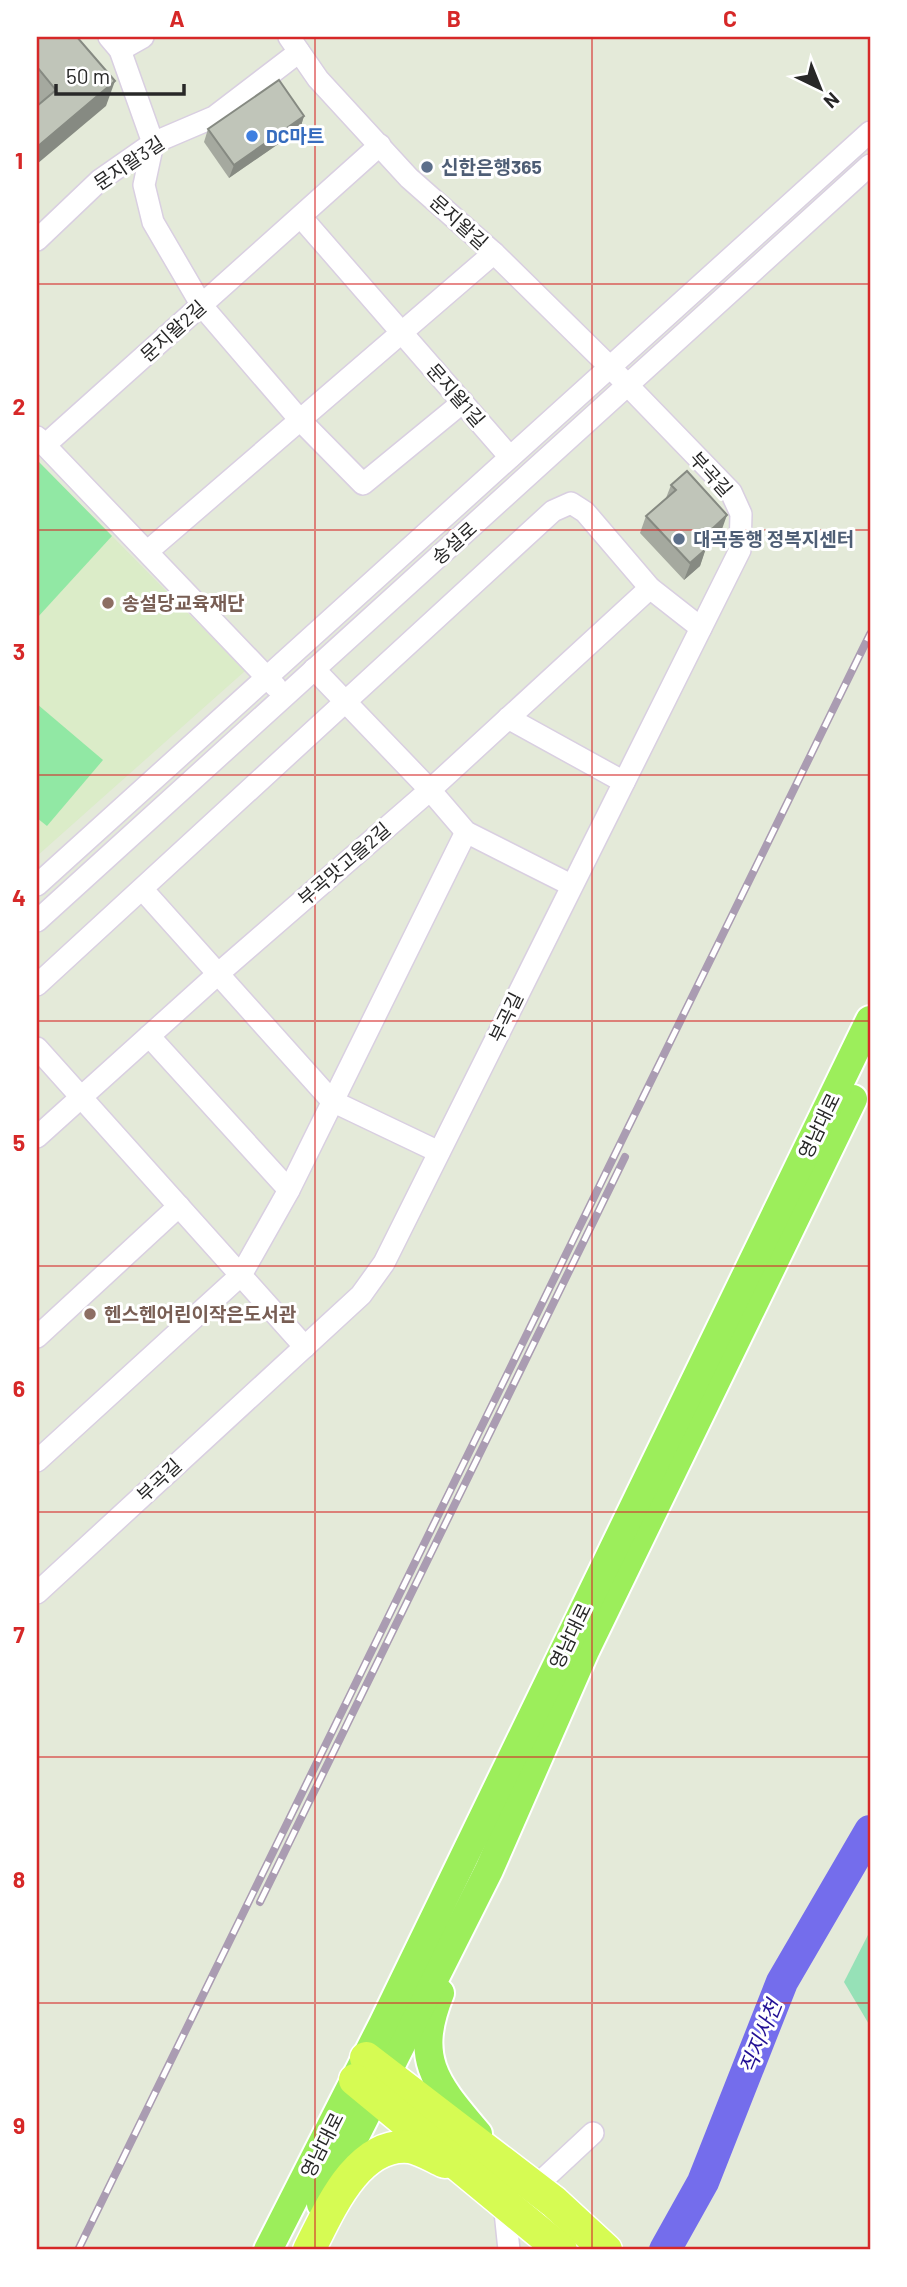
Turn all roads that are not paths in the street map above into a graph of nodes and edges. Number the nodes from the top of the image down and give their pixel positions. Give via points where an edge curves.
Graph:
1 (143, 37) edge
2 (115, 43) edge
3 (294, 44) edge
4 (870, 132) edge
5 (153, 143) junction
6 (380, 145) junction
7 (870, 165) edge
8 (301, 217) junction
9 (37, 240) edge
10 (494, 253) junction
11 (202, 306) junction
12 (402, 332) junction
13 (611, 368) junction
14 (628, 386) junction
15 (463, 402) junction
16 (300, 420) junction
17 (41, 441) edge
18 (510, 457) junction
19 (148, 551) junction
20 (650, 588) junction
21 (701, 628) junction
22 (314, 669) junction
23 (267, 677) junction
24 (284, 696) junction
25 (345, 704) junction
26 (508, 718) junction
27 (624, 782) junction
28 (430, 790) junction
29 (466, 832) junction
30 (37, 885) edge
31 (571, 885) junction
32 (142, 890) junction
33 (37, 920) edge
34 (219, 972) junction
35 (37, 985) edge
36 (870, 1020) edge
37 (149, 1036) junction
38 (37, 1048) edge
39 (870, 1065) edge
40 (81, 1097) junction
41 (862, 1098) edge
42 (332, 1101) junction
43 (37, 1137) edge
44 (439, 1152) junction
45 (289, 1190) junction
46 (179, 1206) junction
47 (241, 1275) junction
48 (37, 1337) edge
49 (305, 1347) junction
50 (38, 1459) edge
51 (37, 1593) edge
52 (489, 1870) junction
53 (370, 2076) junction
54 (593, 2133) dead end
55 (495, 2155) junction
56 (473, 2178) junction
57 (545, 2195) junction
58 (504, 2202) junction
59 (550, 2241) edge
60 (268, 2250) edge
61 (298, 2250) edge
62 (309, 2250) edge
63 (509, 2250) edge
64 (606, 2250) edge

1 - 2 street
2 - 5 street
3 - 5 street, 문지왈3길 via 214,117
3 - 6 street, 문지왈길 via 318,79
4 - 13 street, 송설로
5 - 9 street, 문지왈3길 via 100,180
5 - 11 street via 144,185 153,222
6 - 8 street, 문지왈2길
6 - 10 street, 문지왈길
7 - 14 street, 송설로
8 - 11 street, 문지왈2길
8 - 12 street
10 - 12 street
10 - 13 street, 문지왈길
11 - 16 street
11 - 17 street, 문지왈2길
12 - 15 street, 문지왈1길
12 - 16 street
13 - 14 street, 부곡길
13 - 18 street, 송설로
14 - 21 street, 부곡길 via 731,492 741,514 740,550
14 - 22 street, 송설로
15 - 16 street via 363,484
15 - 18 street, 문지왈1길
16 - 19 street
17 - 19 street
18 - 23 street, 송설로
19 - 23 street
20 - 21 street
20 - 25 street via 585,512 571,503 553,511
20 - 26 street, 부곡맛고을2길
21 - 27 street, 부곡길
22 - 24 street, 송설로
22 - 25 street
23 - 24 street
23 - 30 street, 송설로
24 - 33 street, 송설로
25 - 28 street
25 - 32 street
26 - 27 street
26 - 28 street, 부곡맛고을2길
27 - 31 street, 부곡길
28 - 29 street
28 - 34 street, 부곡맛고을2길
29 - 31 street
29 - 42 street
31 - 44 street, 부곡길
32 - 34 street
32 - 35 street
34 - 37 street, 부곡맛고을2길
34 - 42 street
36 - 53 main road, 영남대로
37 - 40 street, 부곡맛고을2길
37 - 45 street
38 - 40 street
39 - 41 main road, 영남대로
40 - 43 street, 부곡맛고을2길
40 - 46 street
41 - 52 main road, 영남대로 via 585,1651
42 - 44 street
42 - 45 street
44 - 49 street, 부곡길 via 384,1263 361,1295
45 - 47 street
46 - 47 street
46 - 48 street
47 - 49 street
47 - 50 street
49 - 51 street, 부곡길
52 - 53 main road, 영남대로
52 - 55 main road via 437,2000 427,2042 429,2063 439,2085
53 - 55 highway
53 - 56 highway
53 - 60 main road, 영남대로
53 - 61 main road, 영남대로
54 - 57 street
55 - 57 highway
56 - 58 highway
56 - 62 highway via 409,2147 371,2157 332,2206
57 - 64 highway
58 - 59 highway
58 - 63 street

